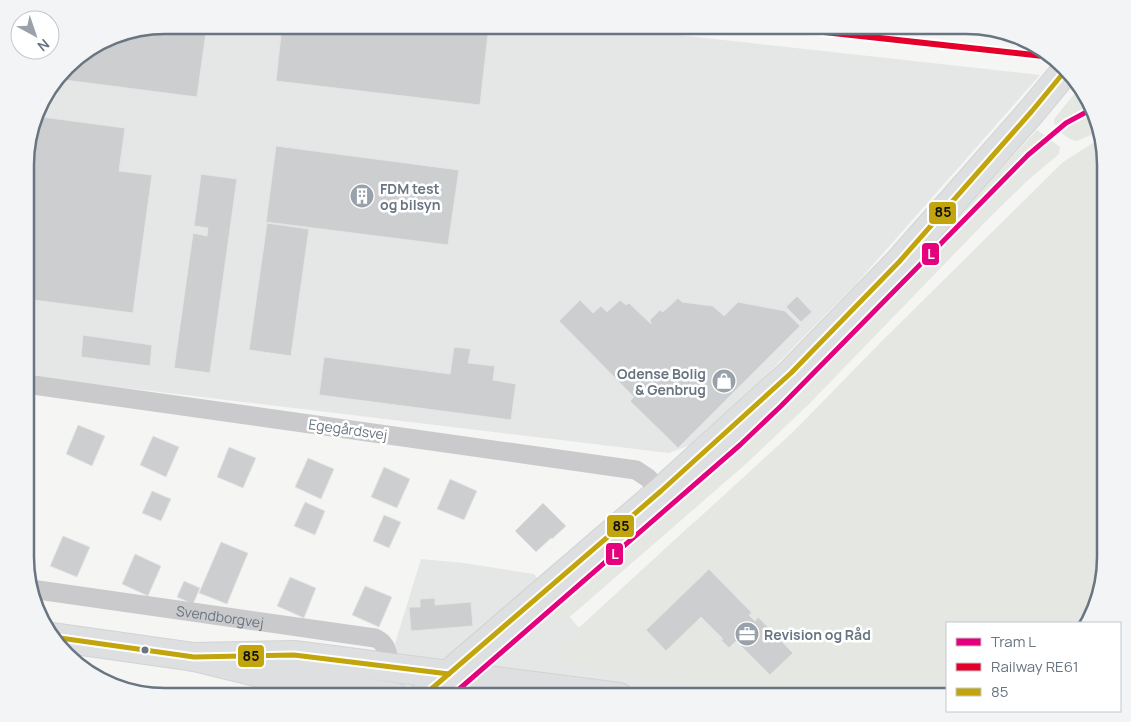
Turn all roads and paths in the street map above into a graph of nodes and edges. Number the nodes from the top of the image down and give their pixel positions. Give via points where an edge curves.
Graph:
1 (1062, 75) edge
2 (34, 385) edge
3 (661, 491) junction
4 (38, 590) edge
5 (62, 638) edge
6 (194, 657) junction
7 (388, 666) junction
8 (448, 674) junction
9 (339, 688) edge
10 (432, 688) edge
11 (551, 688) edge

1 - 3 street via 900,262 791,374
2 - 3 street, Egegårdsvej via 636,470
3 - 8 street
4 - 7 street, Svendborgvej via 375,638 386,647
5 - 6 street
6 - 7 street via 294,655
6 - 9 street via 289,680
7 - 8 street
8 - 10 street
8 - 11 street

